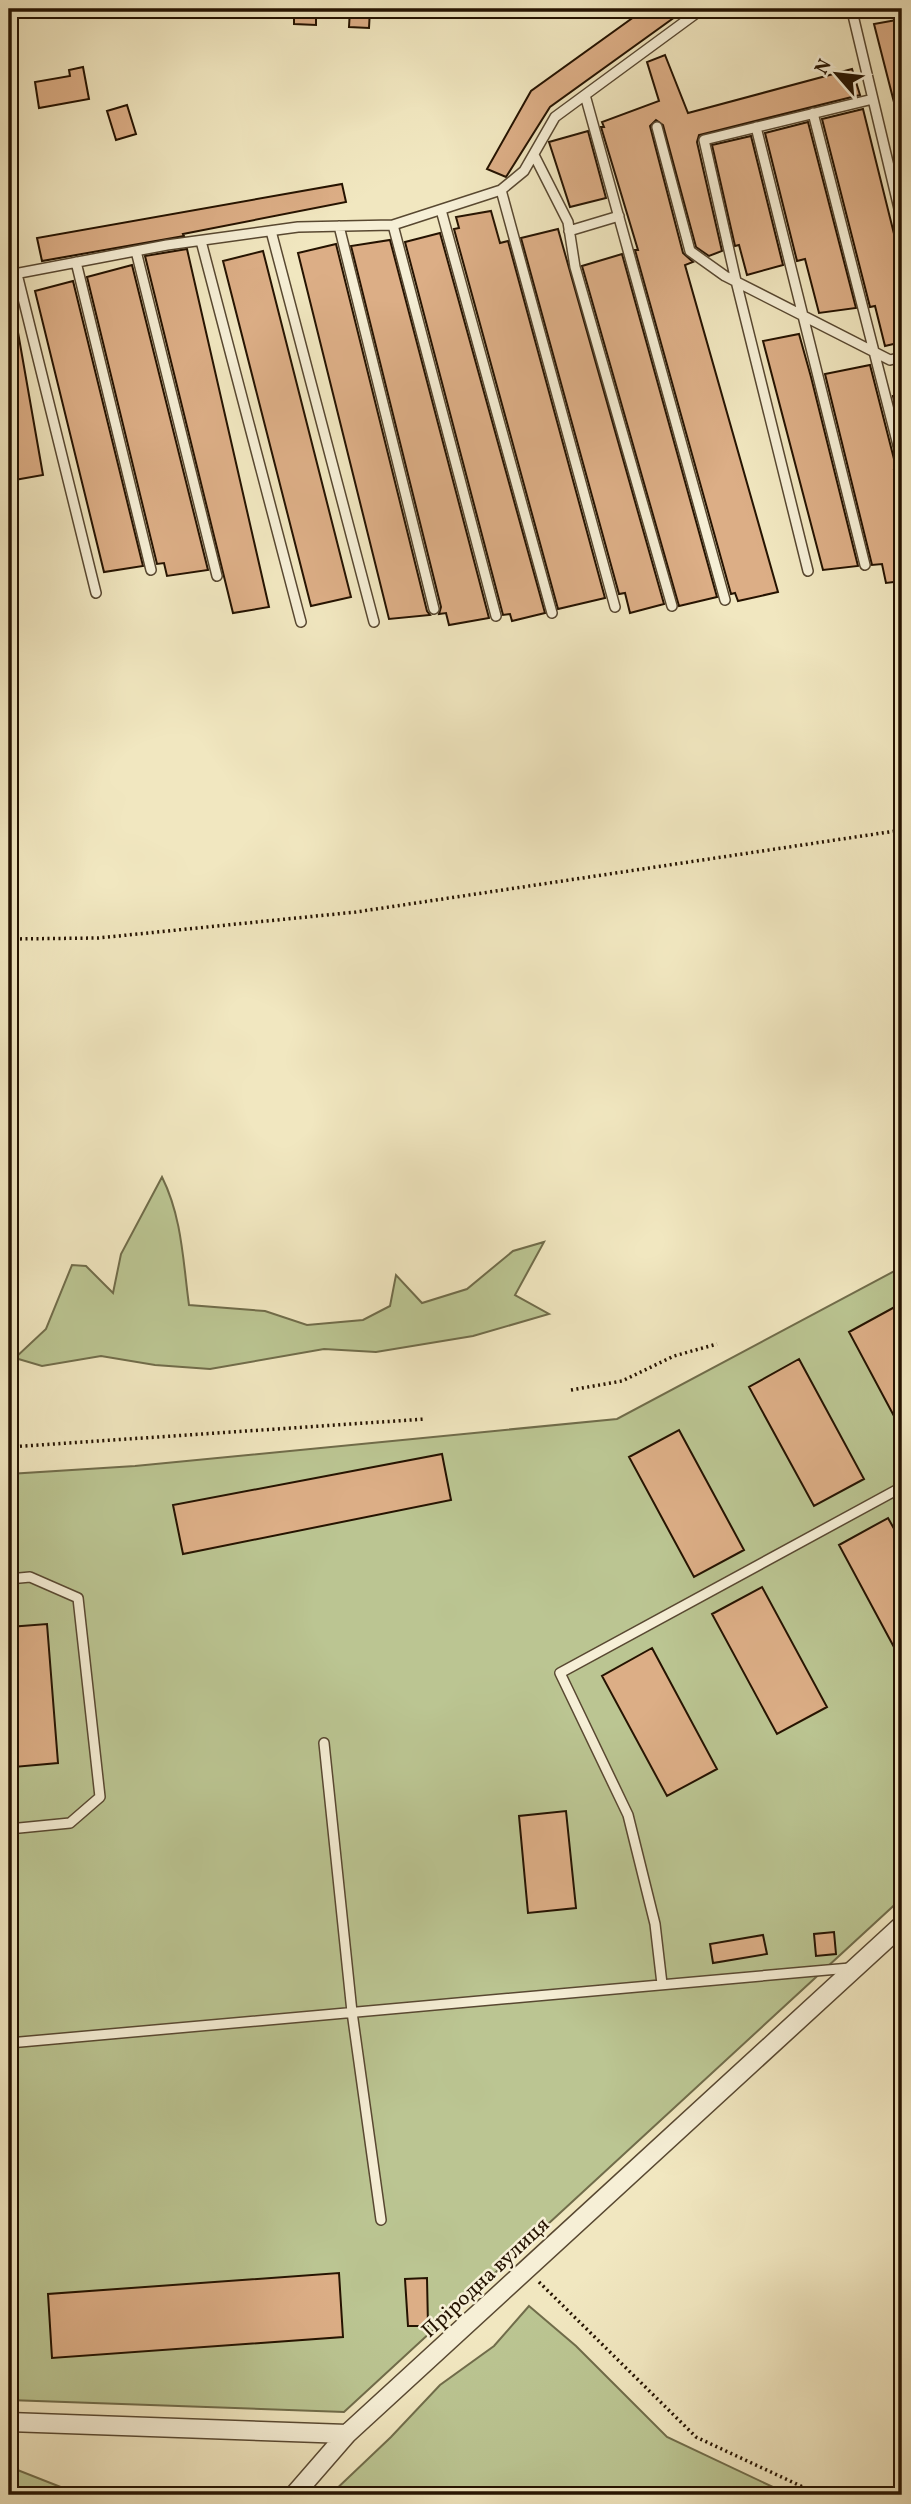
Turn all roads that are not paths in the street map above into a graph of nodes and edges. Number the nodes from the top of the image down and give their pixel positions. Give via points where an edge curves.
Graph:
1 (702, 9) edge
2 (859, 9) edge
3 (585, 95) junction
4 (873, 99) junction
5 (813, 113) junction
6 (657, 127) dead end
7 (756, 127) junction
8 (534, 155) junction
9 (501, 190) junction
10 (441, 209) junction
11 (618, 216) junction
12 (902, 221) edge
13 (393, 225) junction
14 (339, 226) junction
15 (271, 231) junction
16 (569, 231) junction
17 (201, 240) junction
18 (136, 251) junction
19 (76, 262) junction
20 (13, 274) edge
21 (736, 281) junction
22 (803, 316) junction
23 (874, 352) junction
24 (902, 357) edge
25 (902, 461) edge
26 (865, 565) dead end
27 (151, 570) dead end
28 (807, 570) dead end
29 (217, 576) dead end
30 (96, 593) dead end
31 (725, 600) dead end
32 (672, 606) dead end
33 (615, 607) dead end
34 (434, 609) dead end
35 (552, 613) dead end
36 (496, 616) dead end
37 (301, 622) dead end
38 (374, 622) dead end
39 (902, 1487) edge
40 (9, 1580) edge
41 (324, 1743) dead end
42 (9, 1829) edge
43 (902, 1925) edge
44 (855, 1968) junction
45 (662, 1984) junction
46 (352, 2012) junction
47 (9, 2043) edge
48 (381, 2220) dead end
49 (9, 2422) edge
50 (347, 2434) junction
51 (294, 2495) edge

1 - 3 lane
2 - 4 lane via 852,11
3 - 8 lane via 555,117
3 - 11 lane
4 - 5 lane
4 - 12 lane
5 - 7 lane
5 - 23 lane
6 - 21 lane via 690,251
7 - 21 lane via 704,140
7 - 22 lane
8 - 9 lane via 524,171
8 - 16 lane
9 - 10 lane
9 - 33 lane
10 - 13 lane
10 - 35 lane
11 - 16 lane
11 - 31 lane
13 - 14 lane
13 - 36 lane
14 - 15 lane
14 - 34 lane
15 - 17 lane
15 - 38 lane
16 - 32 lane via 575,267
17 - 18 lane
17 - 37 lane
18 - 19 lane
18 - 29 lane
19 - 20 lane
19 - 27 lane
20 - 30 lane
21 - 22 lane
21 - 28 lane
22 - 23 lane
22 - 26 lane
23 - 24 lane via 890,360
23 - 25 lane
39 - 45 lane via 560,1673 628,1815 655,1924
40 - 42 lane via 30,1577 78,1598 100,1797 70,1823
41 - 46 lane
43 - 44 street, Пріродна вулиця
44 - 45 lane
44 - 50 street, Пріродна вулиця
45 - 46 lane
46 - 47 lane
46 - 48 lane
49 - 50 street
50 - 51 street, Пріродна вулиця

